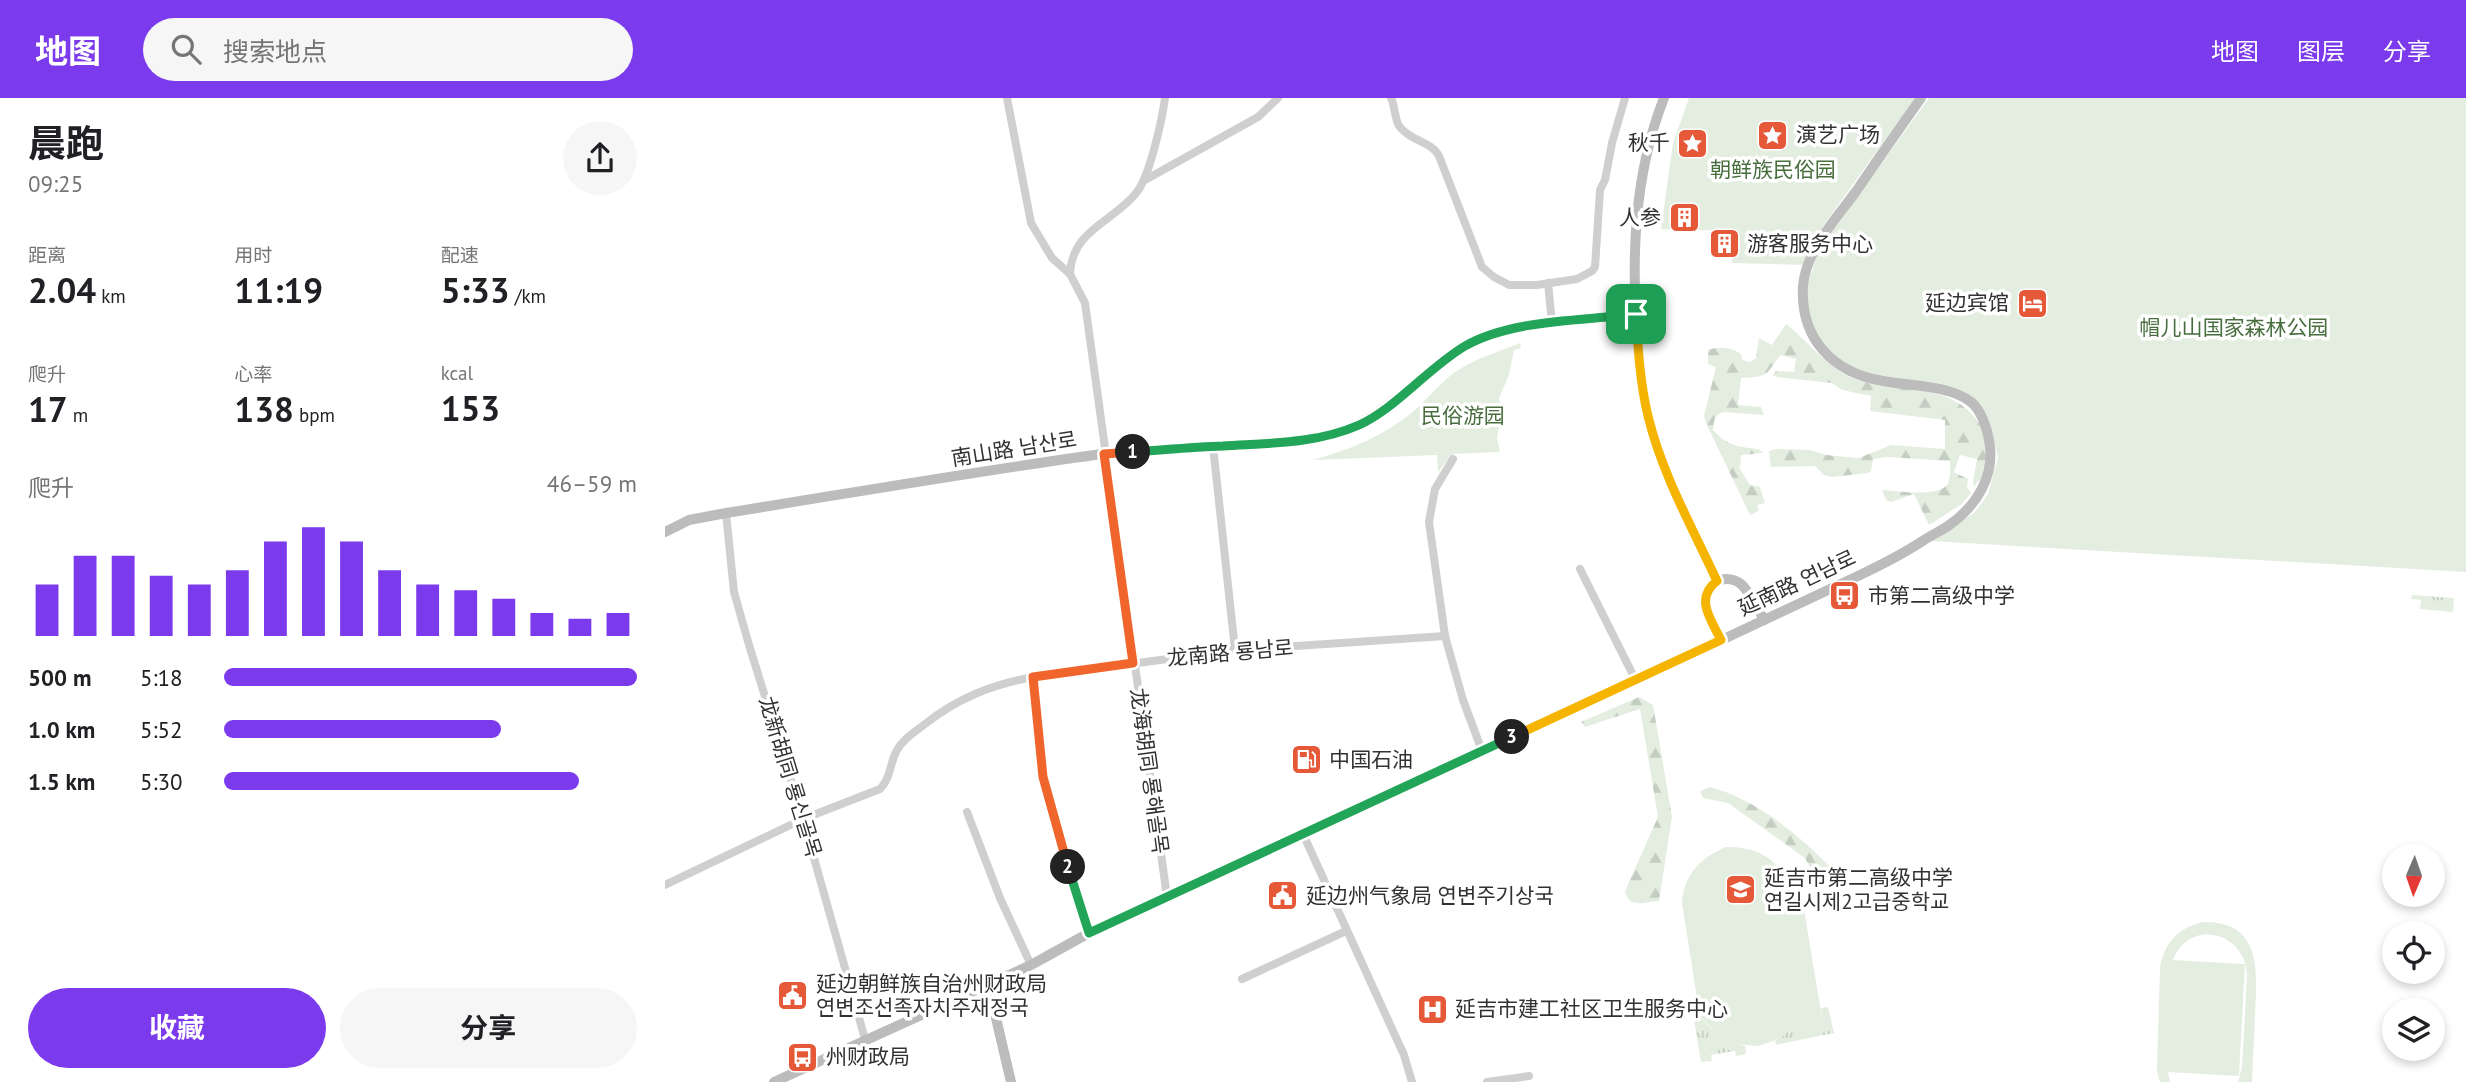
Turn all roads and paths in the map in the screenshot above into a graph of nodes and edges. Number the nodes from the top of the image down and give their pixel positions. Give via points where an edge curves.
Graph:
1 (1007, 98) edge
2 (1165, 98) edge
3 (1278, 98) edge
4 (1391, 98) edge
5 (1625, 98) edge
6 (1664, 98) edge
7 (1921, 98) edge
8 (1145, 180) junction
9 (1079, 246) junction
10 (1052, 258) junction
11 (1070, 274) junction
12 (1548, 283) junction
13 (1636, 314) junction
14 (1552, 323) junction
15 (1213, 446) junction
16 (1104, 454) junction
17 (1453, 459) dead end
18 (726, 513) junction
19 (665, 532) edge
20 (1580, 569) dead end
21 (1717, 581) junction
22 (1764, 620) junction
23 (1445, 636) junction
24 (1721, 640) junction
25 (1235, 650) junction
26 (1133, 663) junction
27 (1033, 677) junction
28 (1635, 679) junction
29 (1482, 751) junction
30 (967, 812) dead end
31 (803, 819) junction
32 (1303, 834) junction
33 (665, 885) edge
34 (1167, 897) junction
35 (1346, 931) junction
36 (1089, 933) junction
37 (1031, 965) junction
38 (1242, 979) dead end
39 (988, 984) junction
40 (865, 1039) junction
41 (1529, 1076) dead end
42 (775, 1082) edge
43 (1011, 1082) edge
44 (1412, 1082) edge
45 (1487, 1082) edge

1 - 10 street via 1031,223
2 - 8 street
3 - 8 street via 1258,117
4 - 12 street via 1400,126 1437,151 1486,272 1509,285
5 - 12 street via 1600,190 1595,267 1577,279
6 - 13 main road via 1641,182
7 - 22 main road, 延南路 연남로 via 1817,247 1803,287 1804,310 1809,331 1828,357 1848,370 1867,378 1935,388 1971,402 1982,417 1991,450 1990,467 1980,493 1961,516 1908,551
8 - 9 street via 1135,195 1089,231
9 - 10 street via 1068,257
9 - 11 street
10 - 11 street
11 - 16 street, 龙海胡同 룡해골목 via 1085,303
12 - 14 street
13 - 14 main road, 南山路 남산로
13 - 21 main road via 1641,381 1653,433
14 - 15 main road, 南山路 남산로 via 1478,340 1359,425 1301,440
15 - 16 main road, 南山路 남산로
15 - 25 street
16 - 18 main road, 南山路 남산로
16 - 26 street, 龙海胡同 룡해골목
17 - 23 street via 1435,489 1429,522
18 - 19 main road, 南山路 남산로 via 689,520
18 - 31 street, 龙新胡同 룡신골목 via 734,592
20 - 28 street
21 - 22 main road via 1730,579 1742,585
21 - 24 main road via 1707,591 1704,605
22 - 24 main road, 延南路 연남로
23 - 25 street, 龙南路 룡남로
23 - 29 street
24 - 28 main road, 延南路 연남로
25 - 26 street, 龙南路 룡남로
26 - 27 street, 龙南路 룡남로
26 - 34 street, 龙海胡同 룡해골목
27 - 31 street, 龙南路 룡남로 via 1000,683 960,700 906,738 880,789
27 - 36 street via 1047,797
28 - 29 main road, 延南路 연남로
29 - 32 main road, 延南路 연남로
30 - 37 street
31 - 33 street, 龙南路 룡남로
31 - 40 street, 龙新胡同 룡신골목
32 - 34 main road, 延南路 연남로
32 - 35 street
34 - 36 main road, 延南路 연남로
35 - 38 street
35 - 44 street
36 - 37 main road, 延南路 연남로
37 - 39 main road, 延南路 연남로
39 - 40 main road, 延南路 연남로
39 - 43 main road
40 - 42 main road, 延南路 연남로
41 - 45 street

